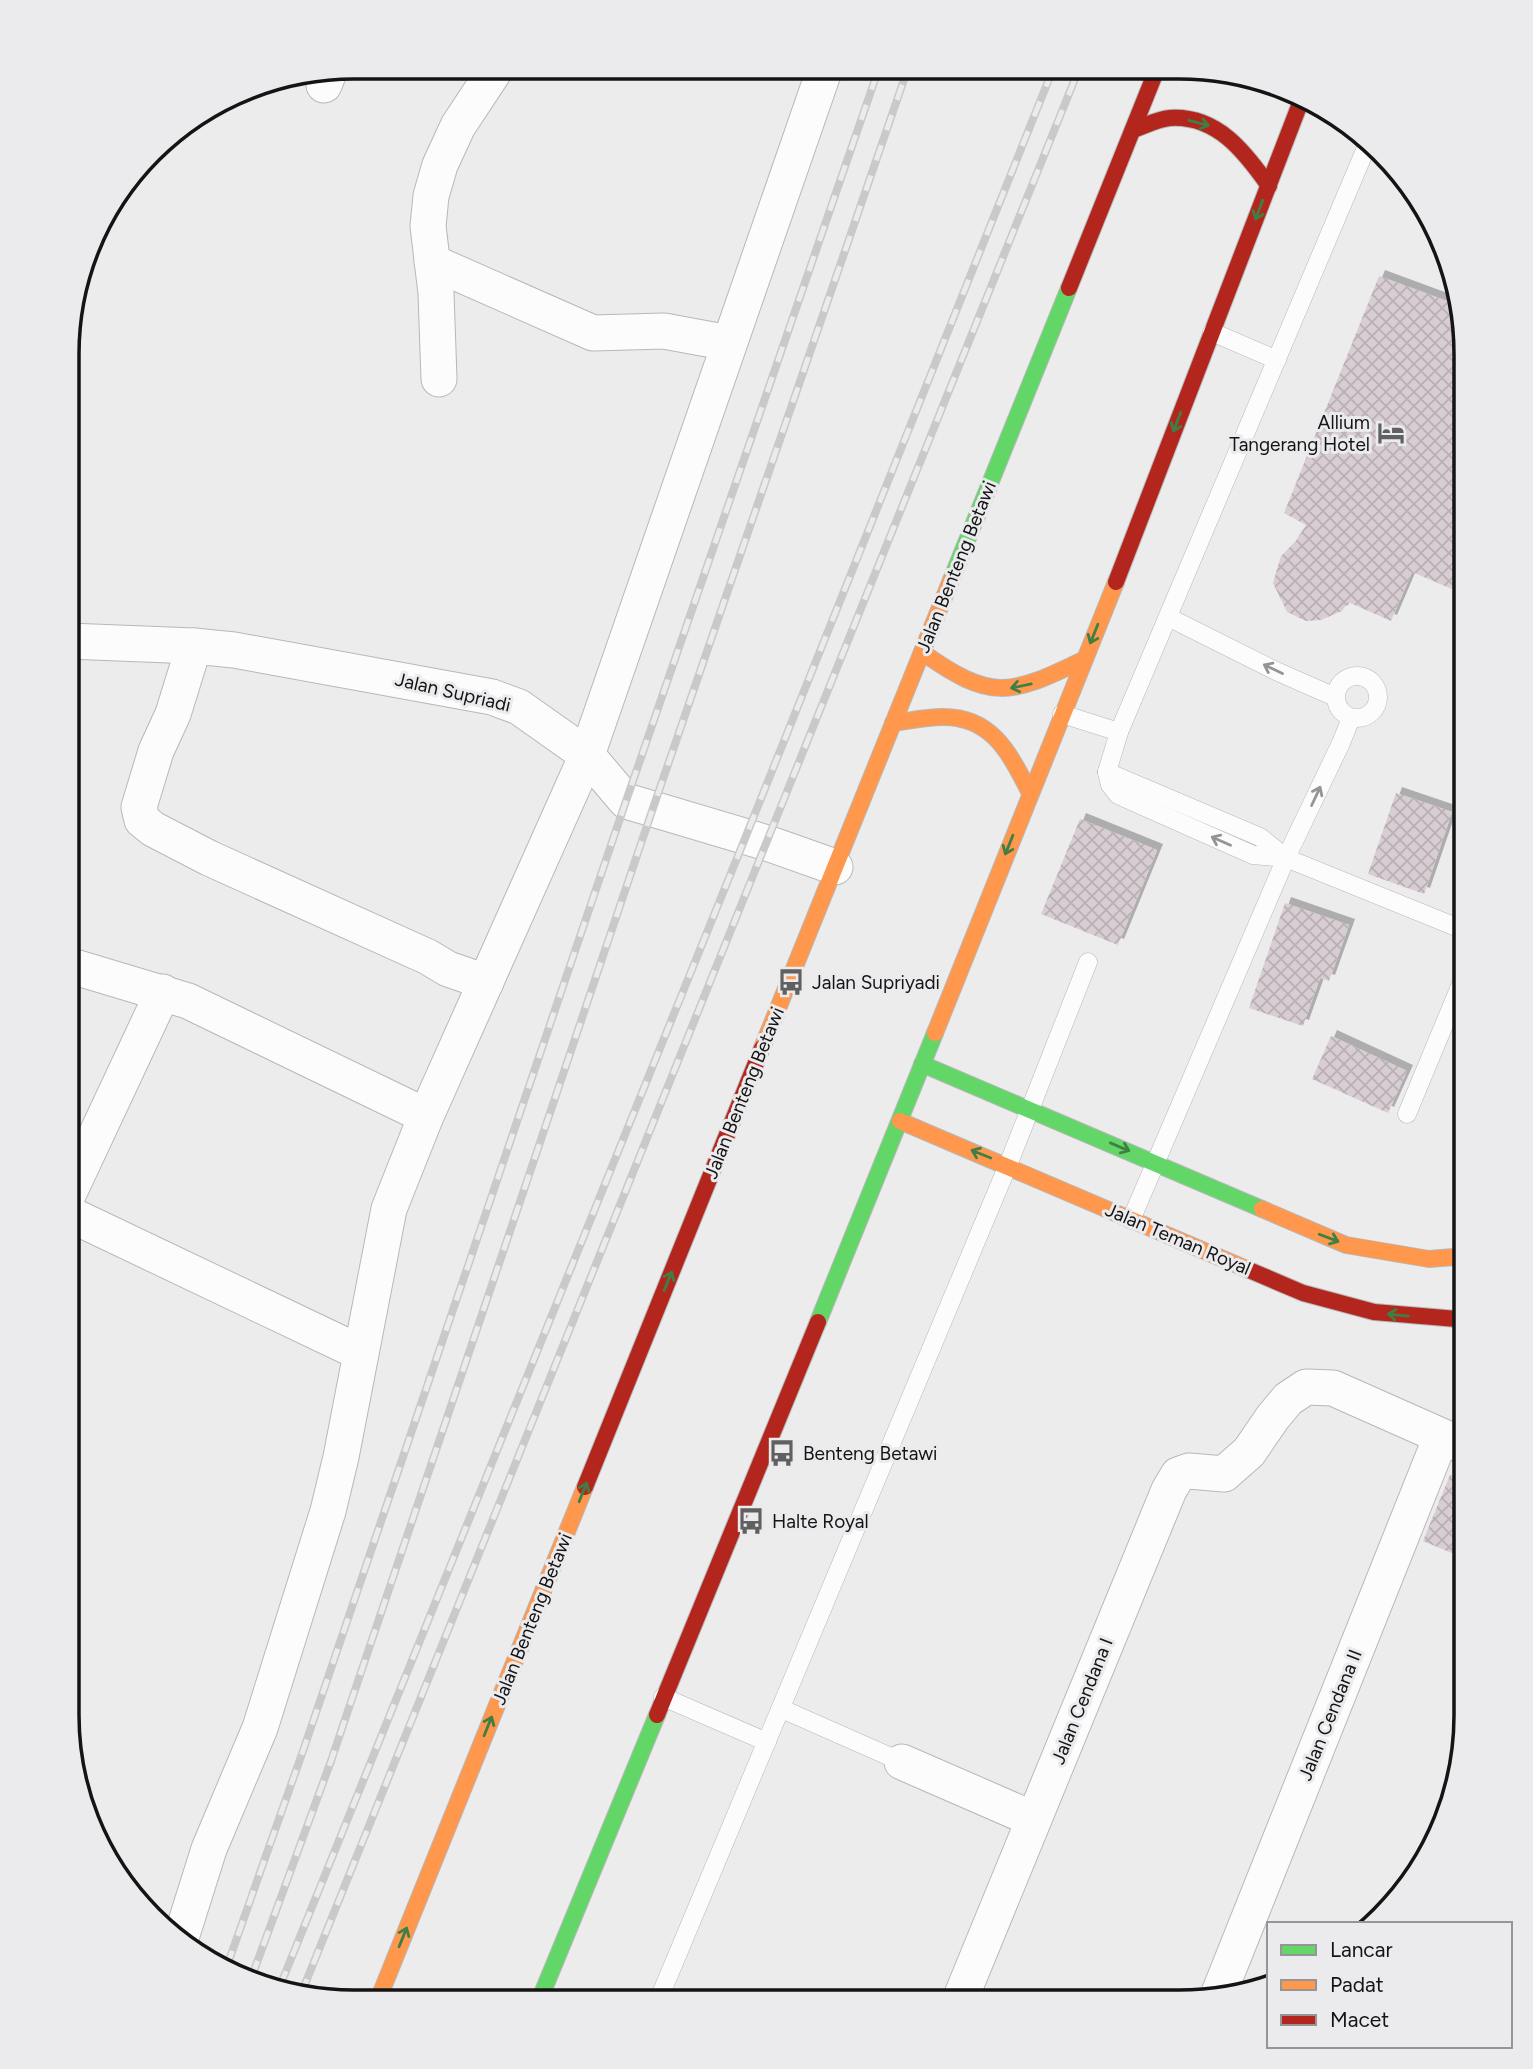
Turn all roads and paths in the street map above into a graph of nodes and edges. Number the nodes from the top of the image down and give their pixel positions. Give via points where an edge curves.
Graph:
1 (489, 79) edge
2 (821, 79) edge
3 (1153, 79) edge
4 (1299, 106) edge
5 (1133, 130) junction
6 (1365, 151) edge
7 (1269, 186) junction
8 (432, 262) junction
9 (1212, 332) junction
10 (729, 343) junction
11 (1278, 360) junction
12 (439, 379) dead end
13 (1168, 617) junction
14 (79, 641) edge
15 (194, 646) junction
16 (922, 652) junction
17 (1083, 660) junction
18 (1335, 697) junction
19 (1062, 714) junction
20 (1350, 718) junction
21 (893, 723) junction
22 (1119, 732) junction
23 (587, 755) junction
24 (1030, 793) junction
25 (1286, 858) junction
26 (835, 867) junction
27 (1454, 927) edge
28 (1088, 962) dead end
29 (79, 969) edge
30 (486, 982) junction
31 (163, 992) junction
32 (1454, 1001) edge
33 (922, 1064) junction
34 (1030, 1108) junction
35 (1407, 1114) dead end
36 (426, 1116) junction
37 (900, 1121) junction
38 (1156, 1163) junction
39 (1008, 1165) junction
40 (79, 1173) edge
41 (79, 1219) edge
42 (1131, 1220) junction
43 (1454, 1257) edge
44 (1454, 1319) edge
45 (361, 1353) junction
46 (1454, 1442) edge
47 (663, 1697) junction
48 (782, 1709) junction
49 (767, 1742) junction
50 (902, 1762) joint
51 (1033, 1819) junction
52 (183, 1931) edge
53 (1222, 1987) edge
54 (382, 1990) edge
55 (543, 1990) edge
56 (663, 1990) edge
57 (964, 1990) edge

1 - 8 street via 458,126 440,165 428,226
2 - 10 street
3 - 5 main road, Jalan Benteng Betawi
4 - 7 main road
5 -> 7 main road via 1168,118 1200,121 1245,152
5 - 16 main road, Jalan Benteng Betawi
6 - 11 lane
7 -> 9 main road
8 - 10 street via 593,333 664,331
8 - 12 street
9 - 11 lane
9 -> 17 main road
10 - 23 street
11 - 13 lane
18 -> 13 lane
13 - 22 lane
14 - 15 street, Jalan Supriadi
15 - 23 street, Jalan Supriadi via 492,697 519,707
15 - 30 street via 139,807 142,820 209,858 448,969
17 -> 16 main road via 1037,683 1004,690 953,674
16 - 21 main road, Jalan Benteng Betawi
17 - 19 main road
18 - 20 lane
18 - 20 lane via 1339,685 1350,677 1363,677 1374,684 1378,697 1374,710 1364,718
19 - 22 lane
19 - 24 main road
25 -> 20 lane
21 - 24 main road via 941,717 981,726 1012,756
21 - 26 main road, Jalan Benteng Betawi
22 - 25 lane via 1107,772 1260,837
23 - 26 street, Jalan Supriadi via 626,800
23 - 30 street
24 -> 33 main road
25 - 27 lane
25 - 38 lane
54 -> 26 main road, Jalan Benteng Betawi
28 - 34 lane
29 - 31 street
30 - 36 street
31 - 36 street
31 - 40 street
32 - 35 lane
33 - 34 main road
33 - 37 main road
34 -> 38 main road via 1074,1134
34 - 39 lane
36 - 45 street via 389,1209
39 -> 37 main road, Jalan Teman Royal
37 - 47 main road
38 - 42 lane
38 -> 43 main road via 1346,1245 1429,1259
39 - 42 main road, Jalan Teman Royal via 1056,1179
39 - 48 lane
41 - 45 street
44 -> 42 main road, Jalan Teman Royal via 1374,1312 1303,1293
45 - 52 street via 328,1511 260,1728 209,1849
46 - 51 street, Jalan Cendana I via 1333,1388 1306,1388 1288,1399 1249,1452 1224,1474 1189,1471 1178,1475
46 - 53 street, Jalan Cendana II
47 - 49 lane
47 - 55 main road
48 - 49 lane
48 - 50 lane
49 - 56 lane
50 - 51 street
51 - 57 street, Jalan Cendana I

